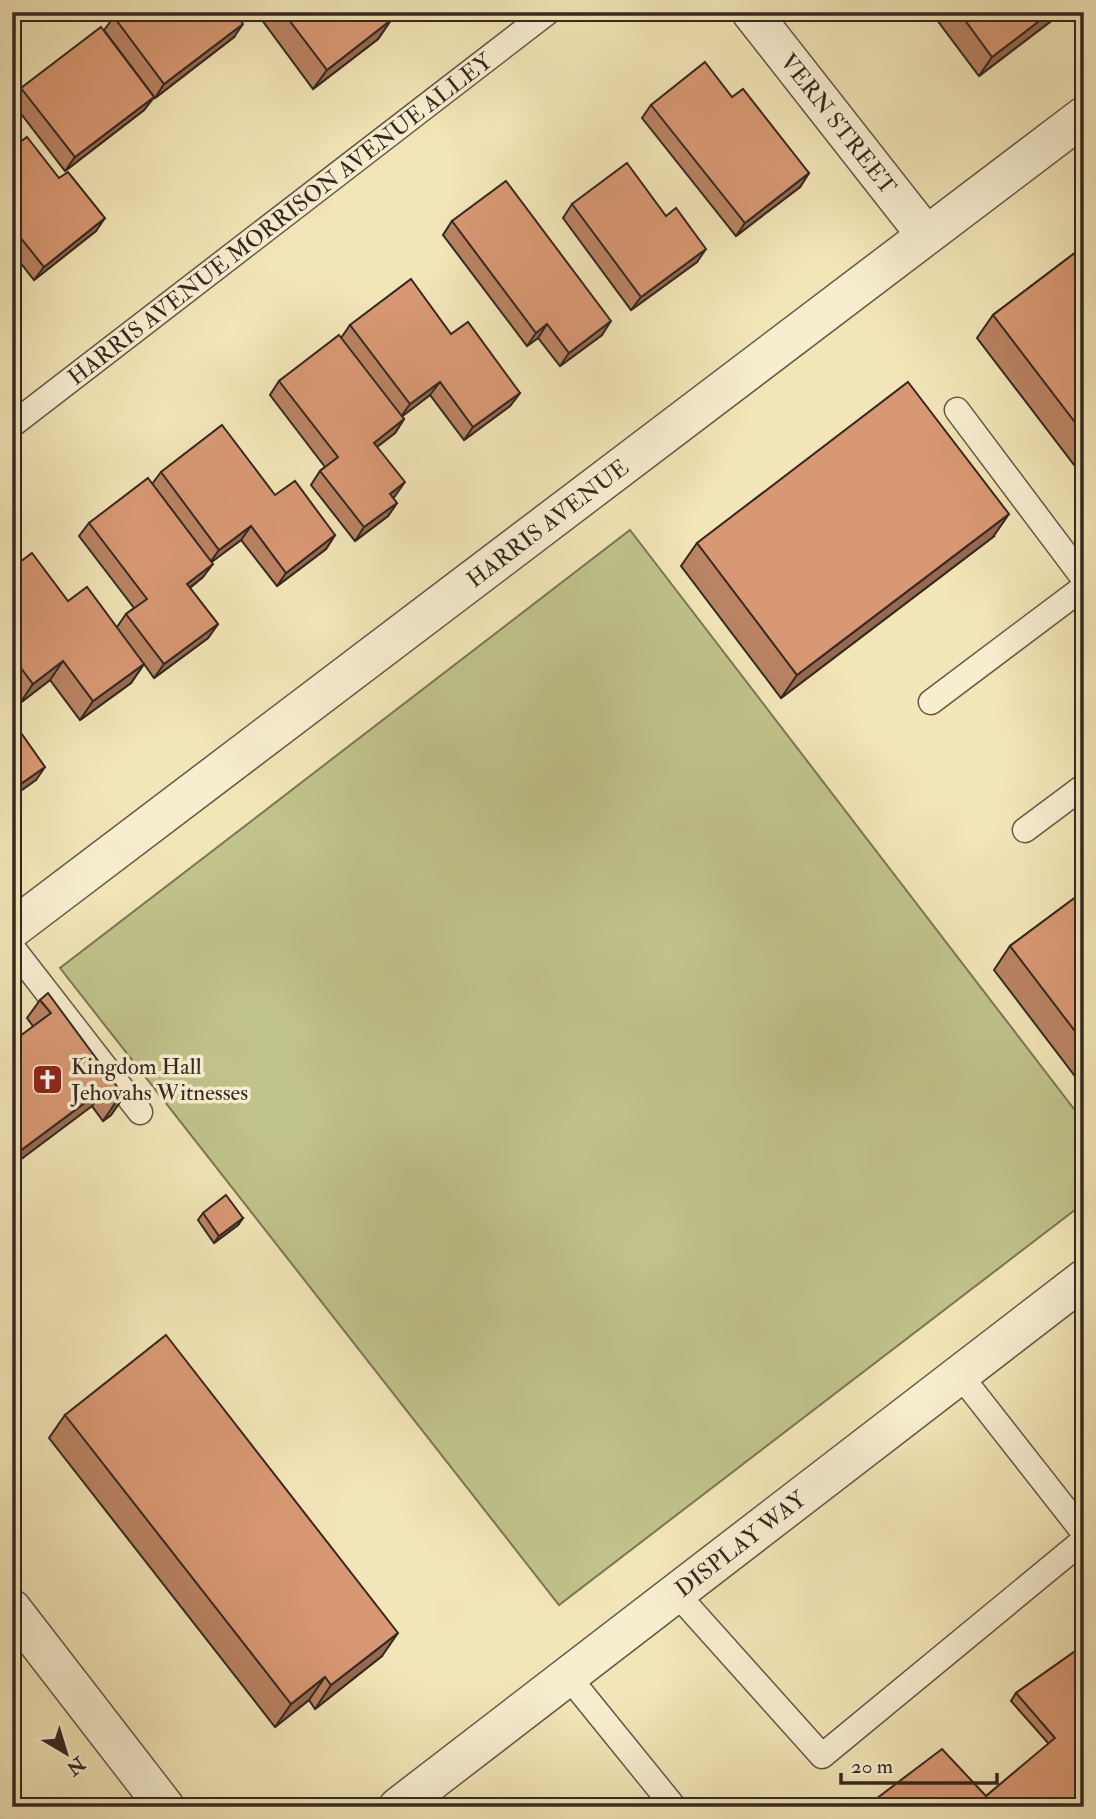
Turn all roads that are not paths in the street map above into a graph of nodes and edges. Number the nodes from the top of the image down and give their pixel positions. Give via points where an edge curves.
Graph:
1 (548, 12) edge
2 (751, 12) edge
3 (1084, 116) edge
4 (926, 235) junction
5 (957, 410) dead end
6 (12, 425) edge
7 (1084, 579) edge
8 (1084, 586) edge
9 (931, 702) dead end
10 (1084, 786) edge
11 (1025, 830) dead end
12 (12, 929) edge
13 (12, 947) edge
14 (140, 1112) dead end
15 (1084, 1279) edge
16 (960, 1374) junction
17 (1084, 1534) edge
18 (1084, 1540) edge
19 (676, 1592) junction
20 (12, 1609) edge
21 (567, 1675) junction
22 (165, 1807) edge
23 (398, 1807) edge
24 (674, 1807) edge

1 - 6 lane, HARRIS AVENUE MORRISON AVENUE ALLEY
2 - 4 street, VERN STREET
3 - 4 street, HARRIS AVENUE
4 - 12 street, HARRIS AVENUE
5 - 7 lane
8 - 9 lane
10 - 11 lane
13 - 14 lane
15 - 16 street, DISPLAY WAY
16 - 17 lane
16 - 19 street, DISPLAY WAY
18 - 19 lane via 822,1756
19 - 21 street, DISPLAY WAY
20 - 22 street
21 - 23 street, DISPLAY WAY
21 - 24 lane

